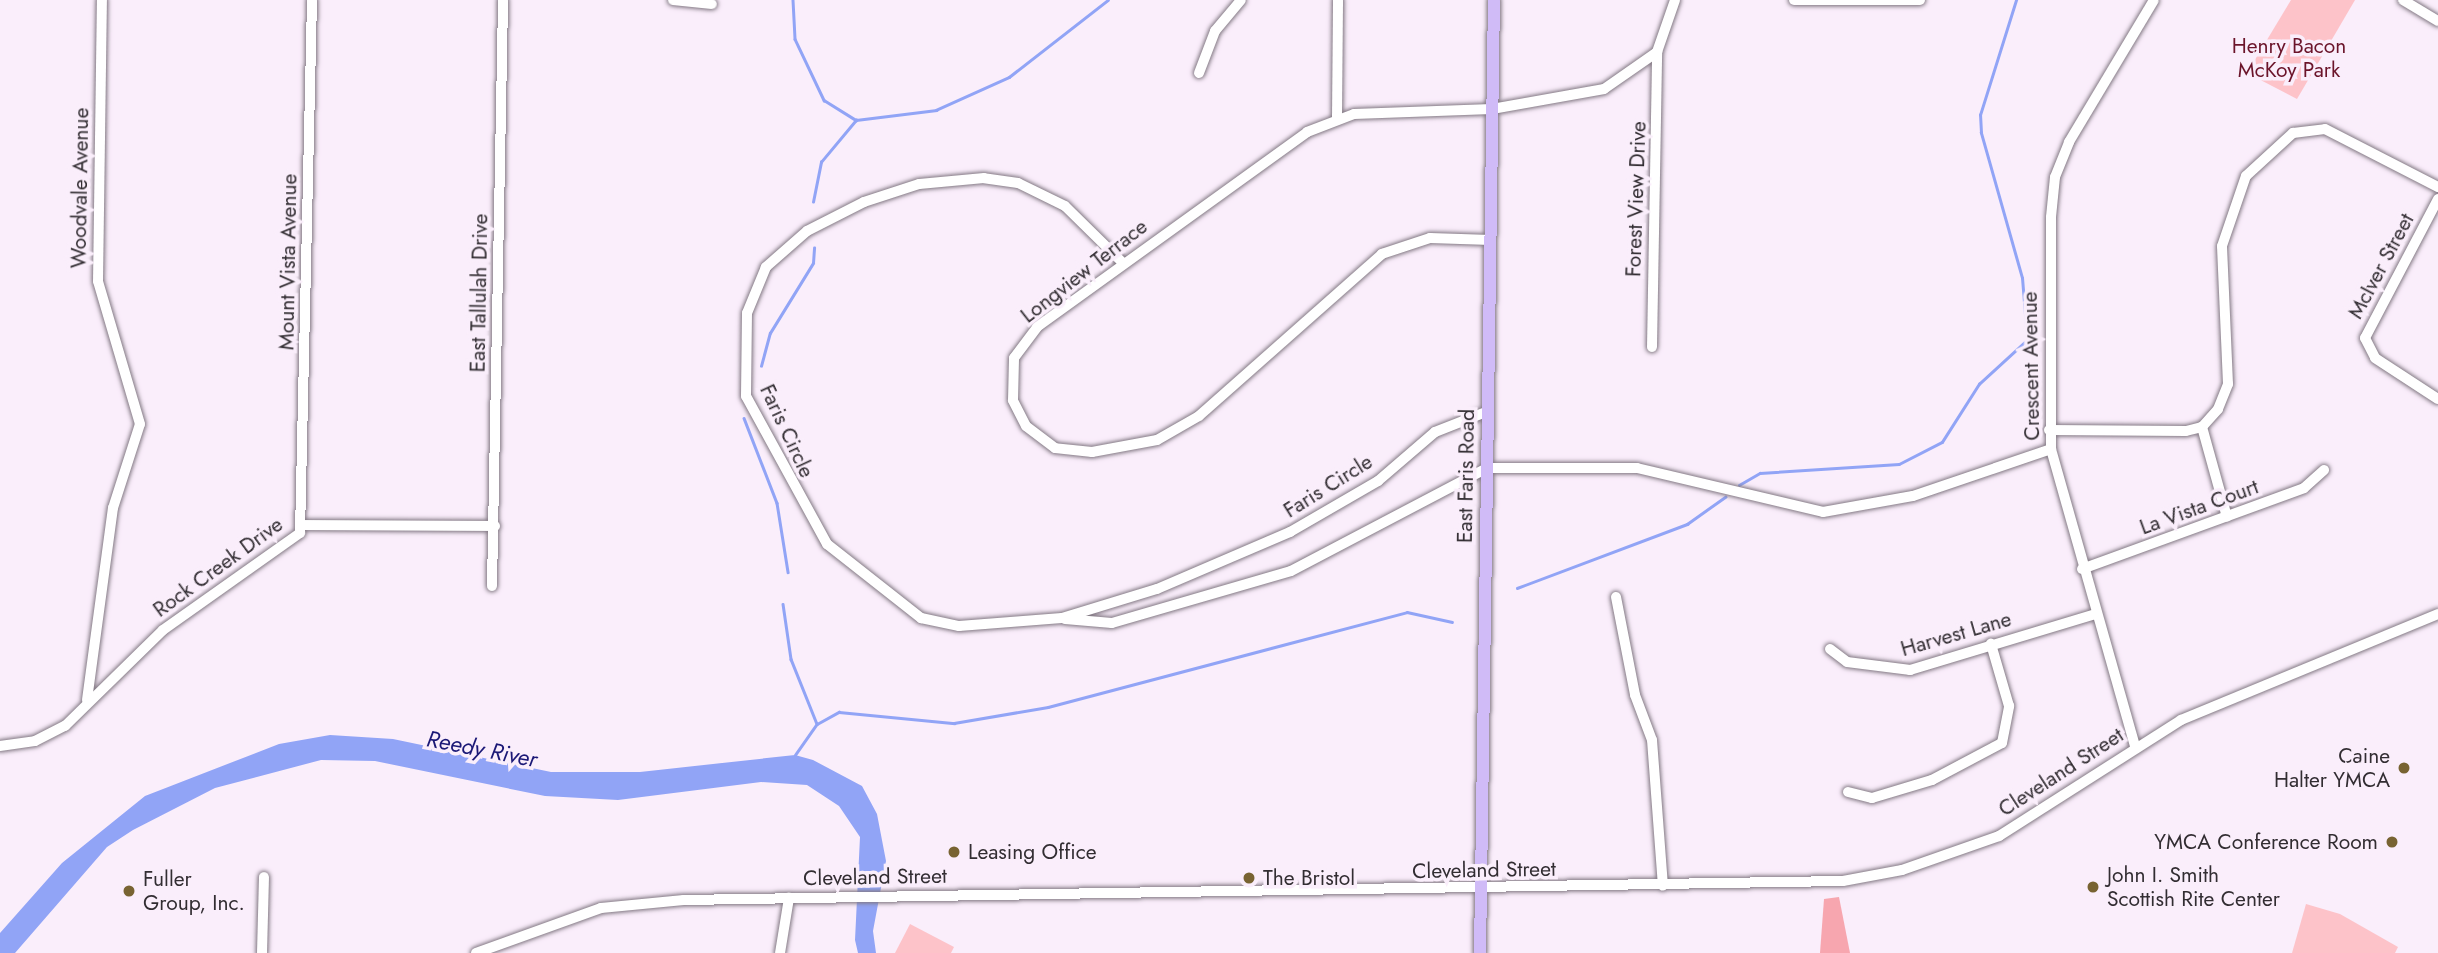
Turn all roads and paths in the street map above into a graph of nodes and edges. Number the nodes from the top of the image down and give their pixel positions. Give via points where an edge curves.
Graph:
1 (102, 0) edge
2 (312, 0) edge
3 (503, 0) edge
4 (673, 0) edge
5 (1241, 0) edge
6 (1338, 0) edge
7 (1494, 0) edge
8 (1675, 0) edge
9 (1794, 0) edge
10 (1920, 0) edge
11 (2154, 0) edge
12 (2403, 0) edge
13 (712, 4) dead end
14 (2438, 20) edge
15 (1657, 52) junction
16 (1199, 72) dead end
17 (1492, 108) junction
18 (1337, 118) junction
19 (2438, 187) edge
20 (2438, 199) edge
21 (1491, 240) junction
22 (1123, 263) junction
23 (1652, 347) dead end
24 (2438, 399) edge
25 (1486, 412) junction
26 (2202, 427) junction
27 (2049, 430) junction
28 (2051, 449) junction
29 (1487, 468) junction
30 (2324, 470) dead end
31 (2227, 517) junction
32 (302, 525) junction
33 (495, 526) junction
34 (2081, 569) junction
35 (492, 586) dead end
36 (1616, 597) dead end
37 (2095, 614) junction
38 (2438, 614) edge
39 (1062, 618) junction
40 (1991, 644) junction
41 (1830, 649) dead end
42 (87, 700) junction
43 (0, 746) edge
44 (2135, 746) junction
45 (1848, 792) dead end
46 (264, 877) dead end
47 (1663, 886) junction
48 (1478, 890) junction
49 (789, 898) junction
50 (262, 953) edge
51 (476, 953) edge
52 (780, 953) edge
53 (1480, 953) edge

1 - 42 street, Woodvale Avenue via 98,281 140,424 113,508
2 - 32 street, Mount Vista Avenue
3 - 33 street, East Tallulah Drive
4 - 13 street
5 - 16 street via 1215,31
6 - 18 street
7 - 17 main road, East Faris Road
8 - 15 street
9 - 10 street
11 - 27 street, Crescent Avenue via 2076,130 2055,177
12 - 14 street
15 - 17 street, Longview Terrace via 1604,89
15 - 23 street, Forest View Drive
17 - 18 street, Longview Terrace
17 - 21 main road, East Faris Road
18 - 22 street, Longview Terrace via 1284,146
19 - 26 street via 2318,128 2293,133 2253,165 2219,259 2228,384
20 - 24 street, McIver Street via 2365,338 2369,353
21 - 22 street, Longview Terrace via 1430,238 1382,254 1173,434 1125,449 1055,448 1019,416 1013,400 1014,358 1037,327
21 - 25 main road, East Faris Road
22 - 39 street, Faris Circle via 1086,221 1044,194 1007,180 947,179 864,202 807,231 766,267 747,313 745,391 827,544 931,623
25 - 29 main road, East Faris Road
25 - 39 street, Faris Circle via 1435,432 1378,481 1290,532 1157,589
26 - 27 street
26 - 31 street
27 - 28 street, Crescent Avenue
28 - 29 street via 1913,496 1823,512 1637,468
28 - 34 street, Crescent Avenue
29 - 39 street, Faris Circle via 1291,571 1112,623
29 - 48 main road, East Faris Road
30 - 31 street, La Vista Court via 2304,488
31 - 34 street, La Vista Court
32 - 33 street, Rock Creek Drive
32 - 42 street, Rock Creek Drive via 297,538 163,630
33 - 35 street, East Tallulah Drive
34 - 37 street, Crescent Avenue
36 - 47 street via 1635,695 1652,740
37 - 40 street, Harvest Lane
37 - 44 street, Crescent Avenue
38 - 44 street, Cleveland Street via 2203,709
40 - 41 street, Harvest Lane via 1902,671 1847,662
40 - 45 street via 2009,706 2002,743 1932,780 1872,798
42 - 43 street, Rock Creek Drive via 54,733
44 - 47 street, Cleveland Street via 1999,836 1902,870 1803,884
46 - 50 street
47 - 48 street, Cleveland Street
48 - 49 street, Cleveland Street
48 - 53 main road, East Faris Road
49 - 51 street, Cleveland Street via 601,908
49 - 52 street

